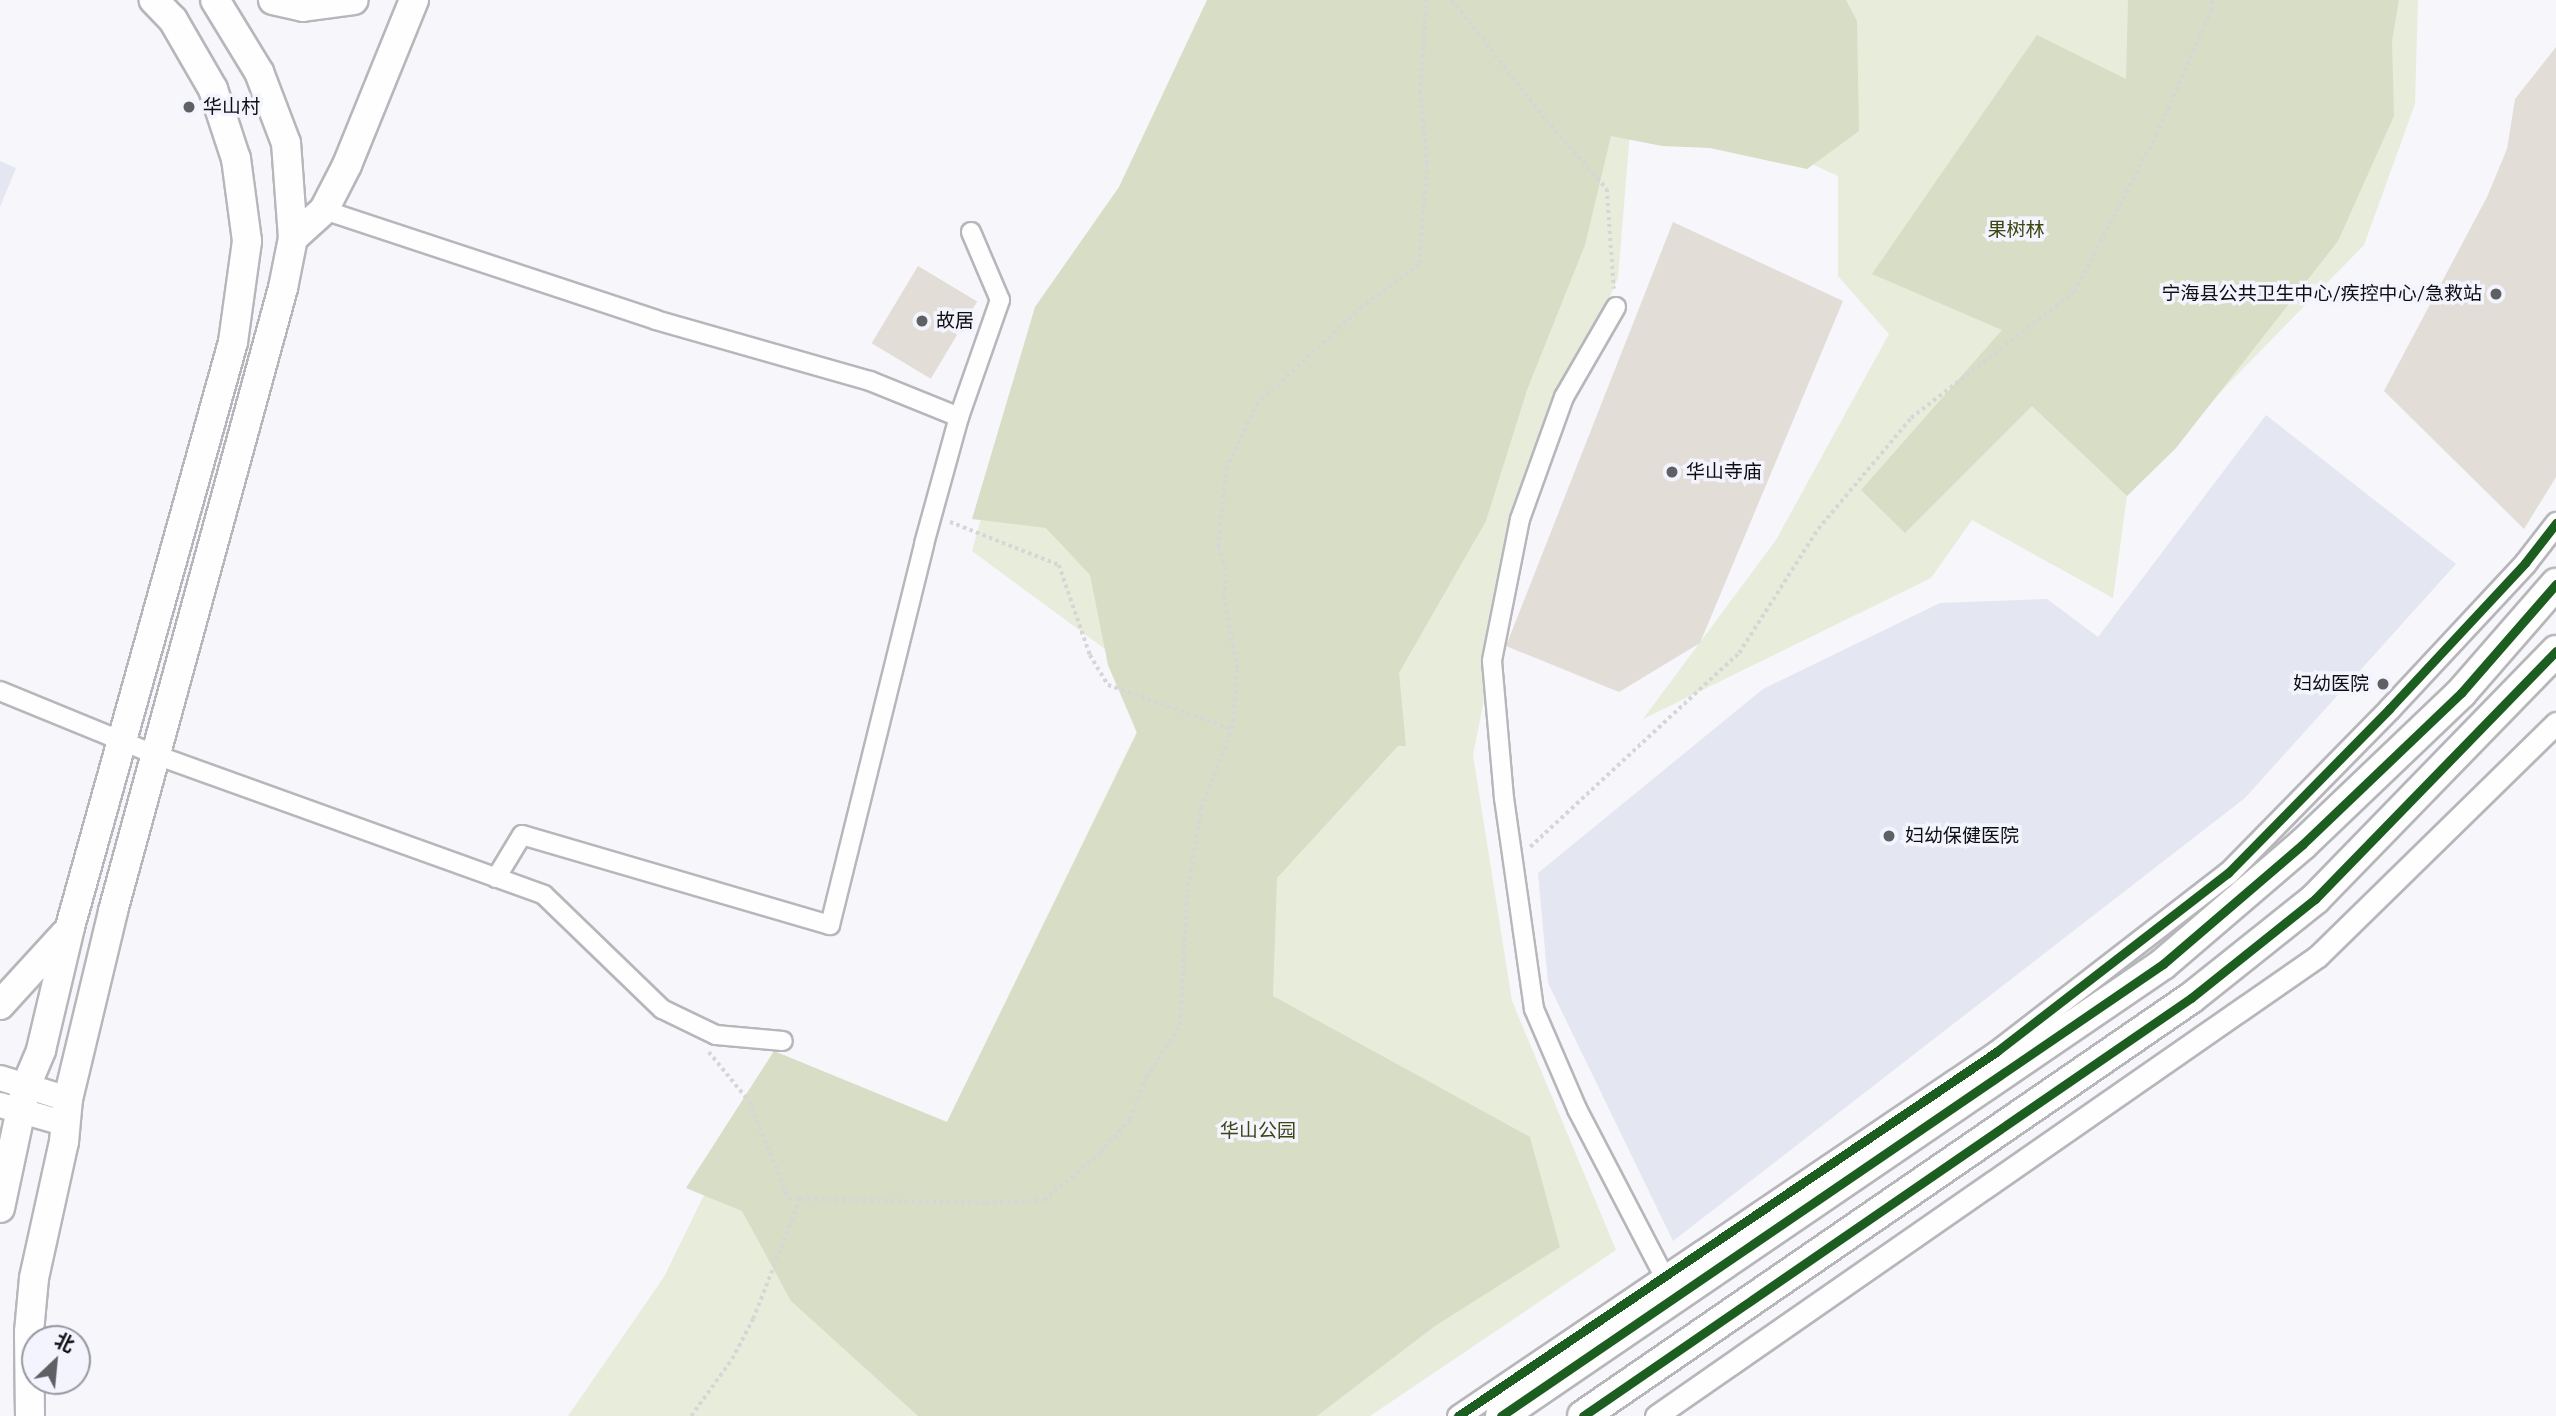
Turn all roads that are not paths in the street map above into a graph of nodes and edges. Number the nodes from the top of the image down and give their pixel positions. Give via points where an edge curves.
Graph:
1 (154, 0) edge
2 (215, 0) edge
3 (273, 0) edge
4 (354, 0) edge
5 (414, 0) edge
6 (324, 209) junction
7 (971, 232) dead end
8 (293, 238) junction
9 (1616, 307) road end
10 (959, 417) junction
11 (2556, 523) edge
12 (2525, 564) junction
13 (2555, 587) edge
14 (2556, 652) edge
15 (0, 691) edge
16 (2556, 723) edge
17 (122, 739) junction
18 (156, 755) junction
19 (496, 878) junction
20 (70, 928) junction
21 (0, 1005) edge
22 (783, 1041) dead end
23 (12, 1096) edge
24 (66, 1111) junction
25 (0, 1208) edge
26 (1664, 1276) junction
27 (30, 1416) edge
28 (1458, 1416) edge
29 (1501, 1416) edge
30 (1583, 1416) edge
31 (1656, 1416) edge

1 - 17 main road via 173,20 213,89 236,159 247,241 233,342
2 - 8 main road via 259,72 286,143
3 - 4 main road via 326,7
5 - 6 main road via 347,165
6 - 8 main road
6 - 10 street via 656,320 870,381
7 - 10 street via 1000,300
8 - 18 main road via 284,288
9 - 26 street via 1564,397 1520,519 1492,661 1534,1009 1577,1109
10 - 19 street via 830,925 522,835
11 - 12 street
12 - 13 street
12 - 26 street via 2228,873 1996,1052
13 - 29 highway via 2461,693 2303,844 2163,964
14 - 30 highway via 2315,899 2190,998
15 - 17 street
16 - 31 street via 2318,956
17 - 18 street
17 - 20 main road
18 - 19 street
18 - 24 main road
19 - 22 street via 544,895 662,1009 716,1035
20 - 21 main road
20 - 23 main road via 41,1050
23 - 24 main road
23 - 25 main road
24 - 27 main road via 64,1142 34,1278
26 - 28 street

